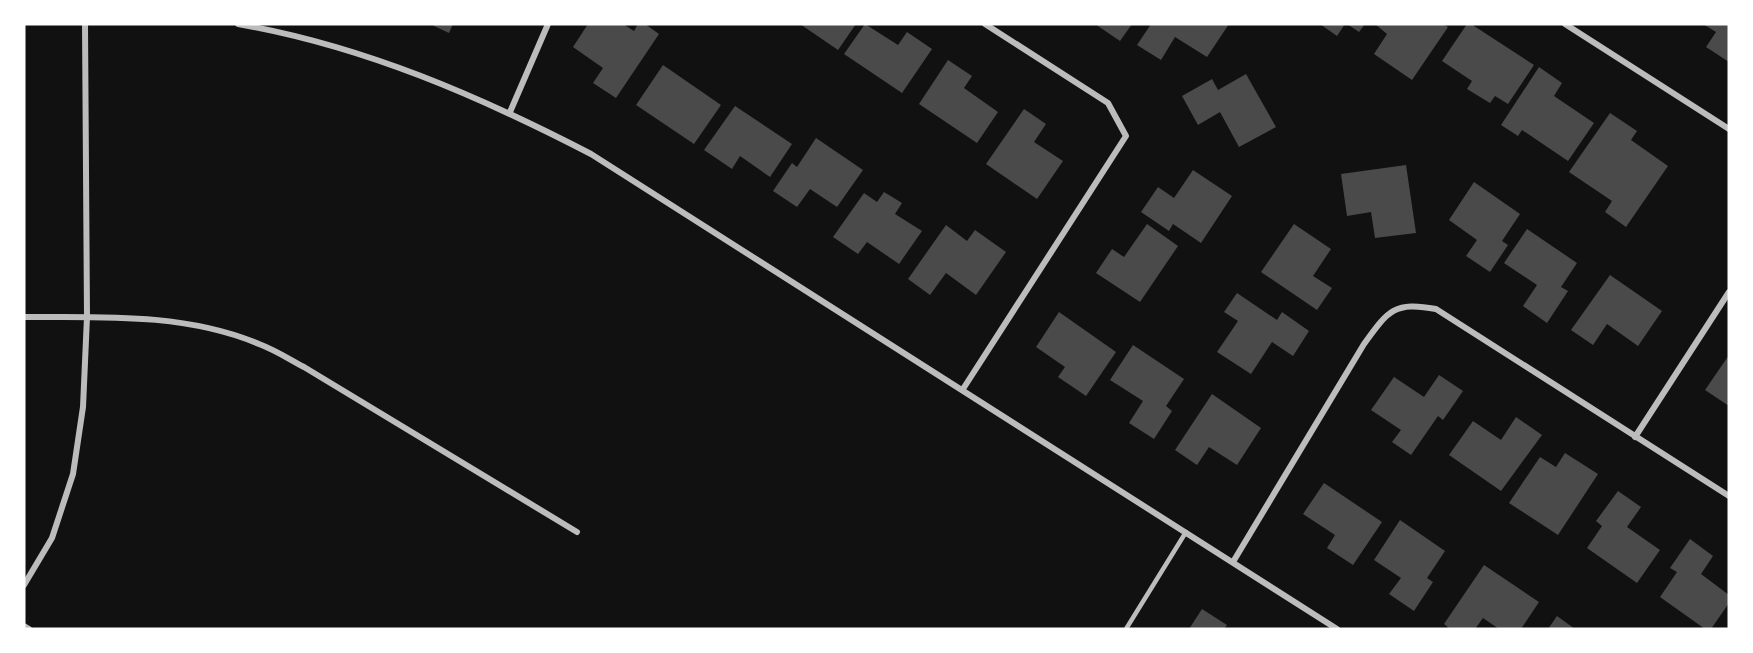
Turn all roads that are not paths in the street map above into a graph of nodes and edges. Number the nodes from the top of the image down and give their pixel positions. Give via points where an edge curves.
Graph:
1 (85, 24) edge
2 (238, 24) edge
3 (548, 24) edge
4 (985, 24) edge
5 (1565, 24) edge
6 (259, 26) edge
7 (510, 112) junction
8 (1729, 129) edge
9 (1729, 291) edge
10 (24, 317) edge
11 (87, 317) junction
12 (963, 389) junction
13 (1635, 437) junction
14 (1729, 496) edge
15 (577, 532) dead end
16 (1186, 532) junction
17 (1233, 562) junction
18 (24, 585) edge
19 (24, 626) edge
20 (29, 629) edge
21 (1126, 629) edge
22 (1337, 629) edge

1 - 11 street
2 - 6 street
3 - 7 street
4 - 12 street via 1108,103 1125,136
5 - 8 street
6 - 7 street via 408,70
7 - 12 street via 642,184
9 - 13 street
10 - 11 street
11 - 15 street via 211,328 259,344 304,367
11 - 18 street via 83,407 74,474 52,538
12 - 16 street
13 - 14 street
13 - 17 street via 1436,309 1411,304 1383,317 1364,344
16 - 17 street
16 - 21 lane
17 - 22 street
19 - 20 street

